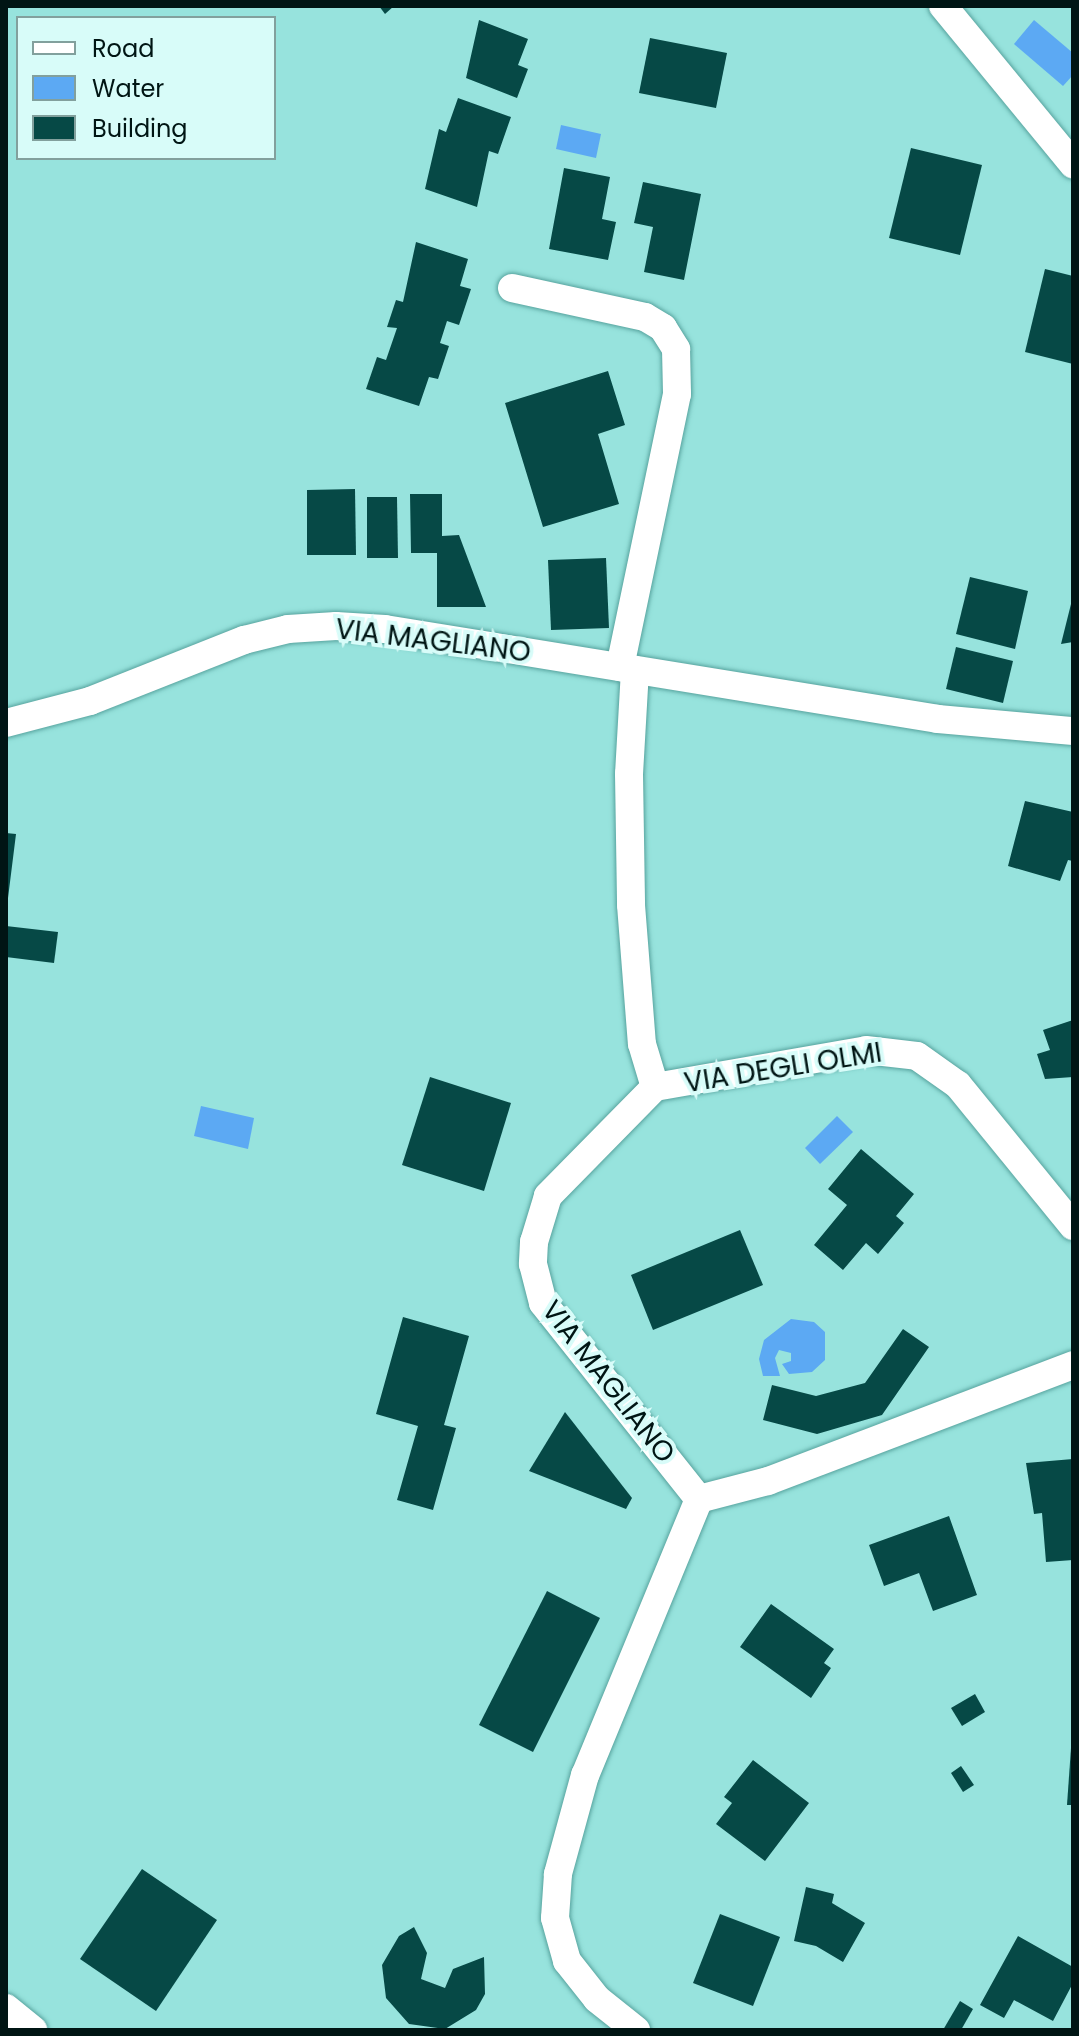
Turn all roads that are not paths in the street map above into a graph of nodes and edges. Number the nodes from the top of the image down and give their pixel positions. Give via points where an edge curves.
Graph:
1 (943, 6) edge
2 (1073, 164) edge
3 (512, 288) dead end
4 (628, 668) junction
5 (6, 723) edge
6 (1073, 731) edge
7 (655, 1087) junction
8 (1073, 1226) edge
9 (1073, 1365) edge
10 (699, 1499) junction
11 (6, 2008) edge
12 (33, 2030) edge
13 (636, 2030) edge

1 - 2 street
3 - 4 street via 645,317 663,328 676,349 677,394
4 - 5 street, VIA MAGLIANO via 385,629 313,626 244,640 90,701
4 - 6 street, VIA MAGLIANO via 938,719
4 - 7 street via 631,905 640,1029
7 - 8 street, VIA DEGLI OLMI via 866,1050 917,1056 958,1085
7 - 10 street, VIA MAGLIANO via 548,1196 533,1264 543,1303
9 - 10 street via 768,1481
10 - 13 street via 585,1775 558,1874 555,1918 567,1961 597,1999
11 - 12 street

